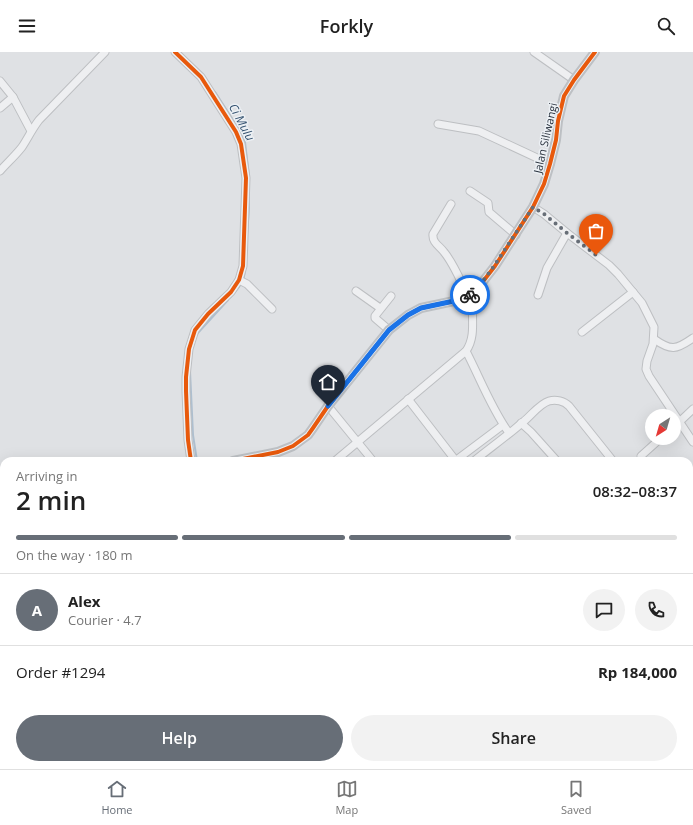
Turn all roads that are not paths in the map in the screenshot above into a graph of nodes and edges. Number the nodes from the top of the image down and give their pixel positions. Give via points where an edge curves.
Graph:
1 (106, 52) edge
2 (175, 52) edge
3 (534, 52) edge
4 (595, 52) edge
5 (574, 80) junction
6 (0, 81) edge
7 (13, 97) junction
8 (0, 108) edge
9 (438, 124) dead end
10 (31, 131) junction
11 (550, 164) junction
12 (0, 171) edge
13 (470, 191) dead end
14 (451, 204) dead end
15 (533, 207) junction
16 (567, 233) junction
17 (516, 235) junction
18 (239, 280) junction
19 (356, 291) dead end
20 (633, 292) junction
21 (471, 295) junction
22 (538, 295) dead end
23 (391, 296) dead end
24 (380, 308) junction
25 (272, 309) dead end
26 (389, 330) junction
27 (582, 332) dead end
28 (693, 338) edge
29 (654, 339) junction
30 (466, 351) junction
31 (408, 400) junction
32 (328, 406) junction
33 (667, 409) edge
34 (693, 409) edge
35 (681, 420) edge
36 (521, 424) junction
37 (503, 425) junction
38 (681, 430) edge
39 (509, 432) junction
40 (358, 441) junction
41 (693, 442) edge
42 (654, 445) edge
43 (641, 456) dead end
44 (191, 457) edge
45 (272, 457) edge
46 (340, 457) edge
47 (370, 457) edge
48 (453, 457) edge
49 (461, 457) edge
50 (479, 457) edge
51 (553, 457) edge
52 (610, 457) edge

1 - 10 street
2 - 18 street via 201,77 234,128 241,144 246,178 246,210 243,266
3 - 5 street
4 - 5 street, Jalan Siliwangi
5 - 11 street, Jalan Siliwangi via 564,96
6 - 7 street
7 - 8 street
7 - 10 street
9 - 11 street via 479,131
10 - 12 street via 20,150
11 - 15 street, Jalan Siliwangi
13 - 17 street via 488,203 489,212
14 - 21 street via 433,234 433,239 446,253
15 - 16 street
15 - 17 street, Jalan Siliwangi
16 - 20 street via 608,265
16 - 22 street via 547,268
17 - 21 street, Jalan Siliwangi
18 - 25 street via 247,284
18 - 44 street via 195,330 189,349 186,377
19 - 24 street
20 - 27 street
20 - 29 street via 650,317 654,327
21 - 26 street via 421,308
21 - 30 street via 472,340
23 - 24 street
24 - 26 street via 375,318
26 - 32 street
28 - 29 street via 677,348
29 - 33 street via 646,368
30 - 31 street
30 - 37 street
31 - 40 street
31 - 48 street
32 - 40 street
32 - 45 street via 301,440
34 - 35 street
36 - 39 street
36 - 51 street
36 - 52 street via 548,401 565,402
37 - 39 street
37 - 49 street
38 - 41 street
39 - 50 street
40 - 46 street
40 - 47 street
42 - 43 street

